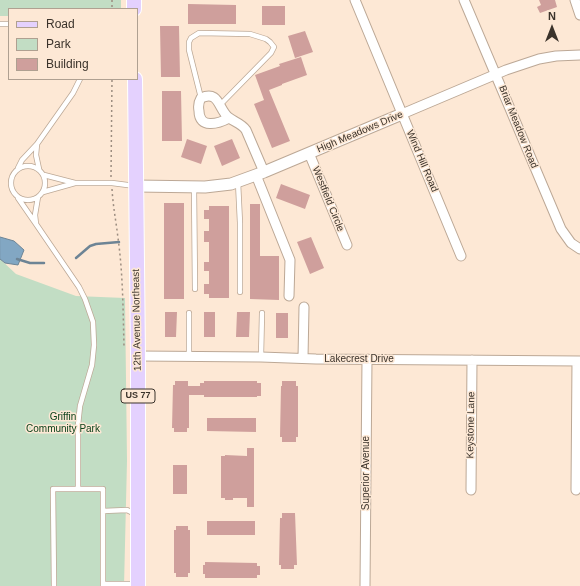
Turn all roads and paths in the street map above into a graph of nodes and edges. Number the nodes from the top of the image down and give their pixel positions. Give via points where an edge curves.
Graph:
1 (355, 0) edge
2 (464, 0) edge
3 (575, 0) edge
4 (580, 15) edge
5 (580, 55) edge
6 (496, 74) junction
7 (80, 80) edge
8 (112, 80) edge
9 (135, 80) edge
10 (201, 98) junction
11 (220, 105) junction
12 (402, 114) junction
13 (229, 118) junction
14 (37, 144) junction
15 (309, 153) junction
16 (39, 169) junction
17 (16, 170) junction
18 (260, 174) junction
19 (44, 175) junction
20 (238, 182) junction
21 (74, 183) junction
22 (112, 183) junction
23 (136, 186) junction
24 (194, 188) junction
25 (13, 192) junction
26 (43, 192) junction
27 (38, 197) junction
28 (36, 224) junction
29 (347, 245) dead end
30 (580, 249) edge
31 (461, 256) dead end
32 (194, 289) dead end
33 (240, 292) dead end
34 (289, 296) dead end
35 (304, 307) dead end
36 (189, 313) dead end
37 (262, 313) dead end
38 (124, 346) dead end
39 (138, 356) junction
40 (189, 357) junction
41 (261, 357) junction
42 (303, 358) junction
43 (367, 359) junction
44 (472, 360) junction
45 (579, 361) edge
46 (78, 489) junction
47 (471, 490) dead end
48 (576, 490) dead end
49 (103, 511) junction
50 (138, 515) junction
51 (103, 585) edge
52 (138, 585) edge
53 (54, 586) edge
54 (365, 586) edge

1 - 12 street, Wind Hill Road
2 - 6 street, Briar Meadow Road
3 - 4 street
5 - 6 street, High Meadows Drive via 548,57
6 - 12 street, High Meadows Drive
6 - 30 street, Briar Meadow Road via 561,229 571,243
7 - 14 lane
8 - 22 path
9 - 23 main road, 12th Avenue Northeast / US 77
10 - 11 street via 210,96
10 - 11 lane via 189,50 191,38 199,33 250,34 270,42 274,47 271,53
10 - 13 street via 198,105 202,121 215,124
11 - 13 street
12 - 15 street, High Meadows Drive
12 - 31 street, Wind Hill Road
13 - 18 street via 246,130
14 - 16 lane
14 - 17 lane
15 - 18 street, High Meadows Drive
15 - 29 street, Westfield Circle
16 - 17 lane via 26,165
16 - 19 lane
17 - 25 lane via 11,181
18 - 20 street, High Meadows Drive
18 - 34 street via 290,260
19 - 21 lane
19 - 26 lane via 46,182
20 - 24 street, High Meadows Drive
20 - 33 lane
21 - 22 lane
21 - 26 lane
22 - 23 lane
22 - 38 path via 112,206 121,263
23 - 24 street, High Meadows Drive
23 - 39 main road, 12th Avenue Northeast / US 77
24 - 32 lane
25 - 27 lane via 27,200
25 - 28 lane
26 - 27 lane
27 - 28 lane
28 - 46 lane via 79,286 93,322 92,365 80,406 78,426
35 - 42 street
36 - 40 lane
37 - 41 lane
39 - 40 street, Lakecrest Drive
39 - 50 main road, 12th Avenue Northeast / US 77
40 - 41 street, Lakecrest Drive
41 - 42 street, Lakecrest Drive
42 - 43 street, Lakecrest Drive
43 - 44 street, Lakecrest Drive
43 - 54 street, Superior Avenue
44 - 45 street, Lakecrest Drive
44 - 47 street, Keystone Lane
45 - 48 street
46 - 49 lane via 103,489
46 - 53 lane via 53,489
49 - 50 lane via 127,510
49 - 51 lane
50 - 52 main road, 12th Avenue Northeast / US 77
51 - 52 lane

